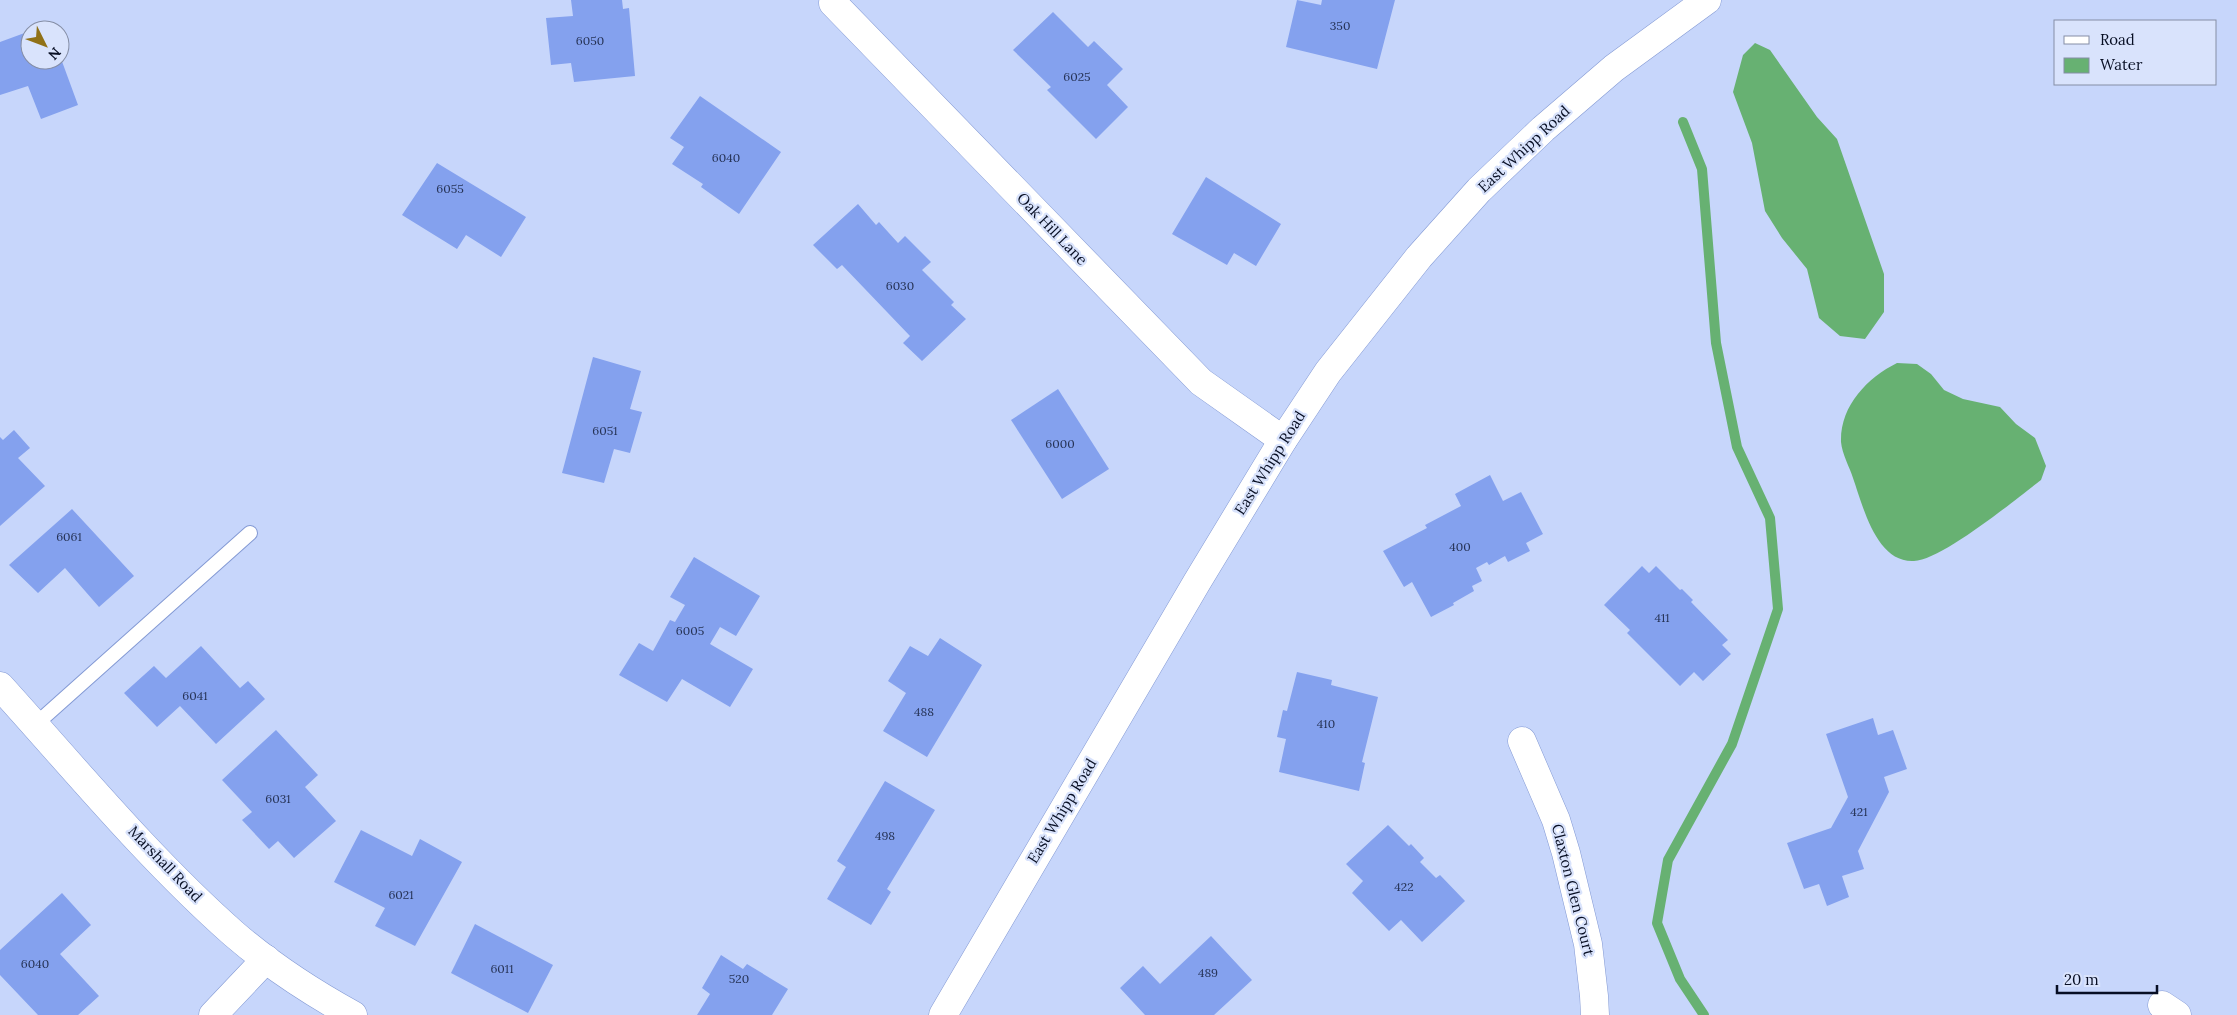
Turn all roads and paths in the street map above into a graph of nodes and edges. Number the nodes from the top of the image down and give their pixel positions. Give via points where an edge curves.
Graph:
1 (1707, 0) edge
2 (833, 3) dead end
3 (1283, 440) junction
4 (250, 533) dead end
5 (0, 686) edge
6 (35, 725) junction
7 (1522, 742) dead end
8 (266, 959) junction
9 (213, 1015) edge
10 (353, 1015) edge
11 (943, 1015) edge
12 (1595, 1015) edge

1 - 3 street, East Whipp Road via 1614,68 1479,190 1374,313 1328,372
2 - 3 street, Oak Hill Lane via 1201,382
3 - 11 street, East Whipp Road
4 - 6 lane
5 - 6 street, Marshall Road
6 - 8 street, Marshall Road via 177,880
7 - 12 street, Claxton Glen Court via 1556,820 1566,853 1588,944
8 - 9 street
8 - 10 street, Marshall Road

